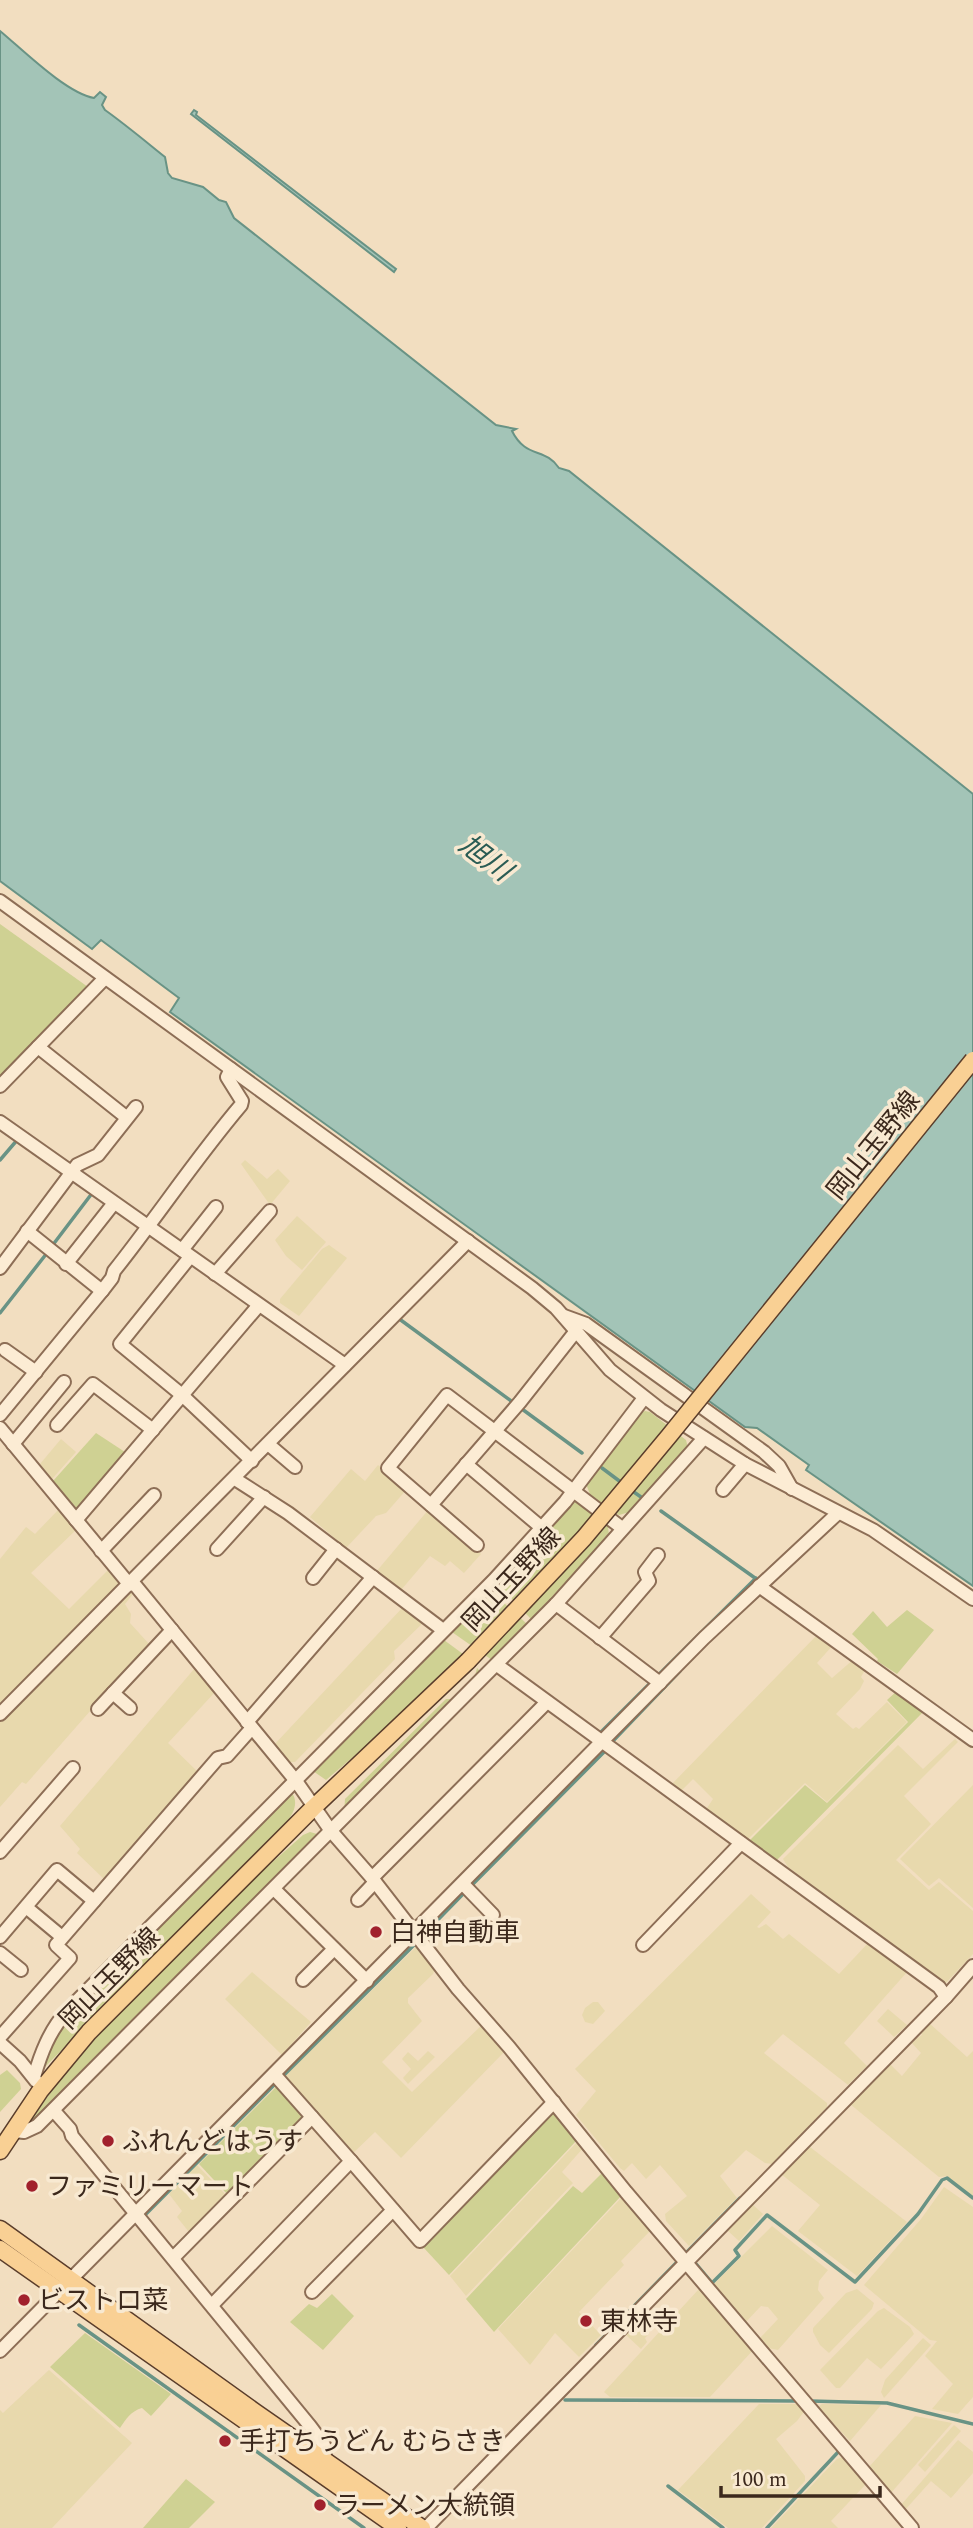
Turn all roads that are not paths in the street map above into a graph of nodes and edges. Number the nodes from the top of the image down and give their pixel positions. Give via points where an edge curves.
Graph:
1 (0, 901) edge
2 (105, 978) junction
3 (38, 1048) junction
4 (973, 1060) edge
5 (232, 1069) junction
6 (0, 1086) edge
7 (136, 1107) dead end
8 (126, 1117) junction
9 (0, 1122) edge
10 (74, 1169) junction
11 (114, 1203) junction
12 (216, 1207) dead end
13 (270, 1212) dead end
14 (150, 1224) junction
15 (27, 1231) junction
16 (468, 1241) junction
17 (186, 1249) junction
18 (66, 1264) junction
19 (0, 1268) edge
20 (219, 1271) junction
21 (102, 1291) junction
22 (259, 1305) junction
23 (563, 1316) junction
24 (576, 1331) junction
25 (5, 1350) dead end
26 (343, 1363) junction
27 (36, 1372) junction
28 (64, 1382) dead end
29 (182, 1395) junction
30 (644, 1398) junction
31 (0, 1415) edge
32 (57, 1425) dead end
33 (153, 1430) junction
34 (495, 1431) junction
35 (8, 1437) edge
36 (704, 1438) junction
37 (268, 1444) junction
38 (250, 1458) junction
39 (466, 1464) junction
40 (745, 1464) junction
41 (295, 1467) dead end
42 (235, 1479) junction
43 (574, 1489) junction
44 (793, 1489) junction
45 (723, 1490) dead end
46 (154, 1495) dead end
47 (264, 1497) junction
48 (431, 1505) junction
49 (838, 1513) junction
50 (79, 1518) junction
51 (542, 1528) junction
52 (622, 1528) junction
53 (477, 1545) dead end
54 (104, 1548) junction
55 (217, 1549) dead end
56 (336, 1549) junction
57 (658, 1555) dead end
58 (373, 1577) junction
59 (313, 1578) dead end
60 (761, 1583) junction
61 (129, 1584) junction
62 (973, 1599) edge
63 (556, 1604) junction
64 (172, 1630) junction
65 (443, 1630) junction
66 (600, 1638) junction
67 (497, 1665) junction
68 (656, 1679) junction
69 (113, 1693) junction
70 (547, 1702) junction
71 (130, 1708) dead end
72 (98, 1709) dead end
73 (0, 1714) edge
74 (249, 1725) junction
75 (973, 1740) edge
76 (603, 1743) junction
77 (73, 1768) dead end
78 (296, 1781) junction
79 (313, 1808) junction
80 (331, 1831) junction
81 (741, 1843) junction
82 (0, 1852) edge
83 (373, 1880) junction
84 (466, 1887) junction
85 (274, 1889) junction
86 (94, 1900) junction
87 (358, 1900) dead end
88 (26, 1907) junction
89 (493, 1915) dead end
90 (0, 1937) edge
91 (62, 1937) junction
92 (417, 1938) junction
93 (643, 1945) dead end
94 (334, 1949) junction
95 (0, 1953) edge
96 (973, 1966) edge
97 (21, 1970) dead end
98 (364, 1978) junction
99 (303, 1980) dead end
100 (945, 1995) junction
101 (0, 2036) edge
102 (0, 2043) edge
103 (41, 2053) junction
104 (17, 2059) junction
105 (278, 2078) junction
106 (37, 2084) junction
107 (554, 2102) junction
108 (54, 2110) junction
109 (312, 2117) junction
110 (14, 2131) junction
111 (0, 2151) edge
112 (351, 2161) junction
113 (393, 2210) junction
114 (139, 2211) junction
115 (0, 2229) edge
116 (0, 2249) edge
117 (176, 2255) junction
118 (684, 2258) junction
119 (66, 2286) junction
120 (312, 2292) dead end
121 (213, 2303) junction
122 (0, 2351) edge
123 (325, 2460) junction
124 (398, 2528) edge
125 (424, 2528) edge
126 (912, 2528) edge

1 - 2 street
2 - 3 street
2 - 5 street
3 - 6 street
3 - 8 street
4 - 79 main road, 岡山玉野線, bridge via 584,1538 468,1661
5 - 14 street via 227,1077 241,1105
5 - 16 street
7 - 8 street
8 - 10 street via 98,1155
9 - 10 street
10 - 11 street
10 - 15 street
11 - 14 street
11 - 18 street
12 - 17 street
13 - 20 street
14 - 17 street
14 - 21 street
15 - 18 street
15 - 19 street
16 - 23 street
16 - 26 street
17 - 20 street
17 - 29 street via 120,1344
18 - 21 street
20 - 22 street
21 - 27 street
22 - 26 street
22 - 29 street
23 - 24 street
23 - 44 street via 586,1324 764,1452
24 - 30 street
24 - 34 street
25 - 27 street
26 - 37 street
27 - 31 street
28 - 35 street
29 - 33 street
29 - 38 street
30 - 36 street
30 - 43 street
32 - 33 street via 93,1384
33 - 50 street
34 - 39 street
34 - 43 street
34 - 48 street via 447,1395 388,1468
35 - 50 street
36 - 40 street
36 - 52 street
37 - 38 street
37 - 41 street
38 - 42 street
39 - 48 street
39 - 51 street
40 - 44 street
40 - 45 street
42 - 47 street
42 - 61 street
43 - 51 street
43 - 52 street
44 - 49 street
46 - 54 street
47 - 55 street
47 - 56 street
48 - 53 street
49 - 60 street
49 - 62 street via 892,1541
50 - 54 street
51 - 65 street
52 - 63 street
54 - 61 street
56 - 58 street
56 - 59 street
57 - 66 street via 645,1572 649,1581
58 - 65 street
58 - 74 street
60 - 68 street
60 - 75 street
61 - 64 street via 135,1585
61 - 73 street
63 - 66 street
63 - 67 street
64 - 69 street
64 - 74 street
65 - 78 street
66 - 68 street
67 - 70 street
67 - 80 street
68 - 76 street
69 - 71 street
69 - 72 street
70 - 76 street
70 - 83 street
74 - 78 street
74 - 86 street via 227,1756 218,1758
76 - 81 street
76 - 84 street
77 - 82 street
78 - 79 street
78 - 103 street via 66,2012
79 - 80 street
79 - 106 main road, 岡山玉野線
80 - 83 street
80 - 85 street
81 - 93 street
81 - 100 street
83 - 87 street
83 - 92 street
84 - 89 street
84 - 92 street
85 - 94 street
85 - 108 street
86 - 88 street via 57,1870
86 - 91 street
88 - 90 street
88 - 91 street
91 - 101 street via 56,1945 70,1958
92 - 98 street
92 - 107 street
94 - 98 street
94 - 99 street
95 - 97 street
96 - 100 street
98 - 105 street
100 - 118 street
102 - 104 street
103 - 104 street
103 - 106 street
104 - 106 street
105 - 109 street
105 - 114 street
106 - 110 main road, 岡山玉野線
107 - 113 street via 420,2241
107 - 118 street
108 - 110 street via 33,2129
108 - 114 street
109 - 112 street
109 - 117 street
110 - 111 main road, 岡山玉野線
112 - 113 street
112 - 121 street
113 - 120 street
114 - 117 street
114 - 119 street
115 - 119 main road
116 - 119 main road
117 - 121 street
118 - 125 street
118 - 126 street
119 - 122 street
119 - 123 main road
119 - 124 main road
121 - 123 street via 324,2445
123 - 125 main road

